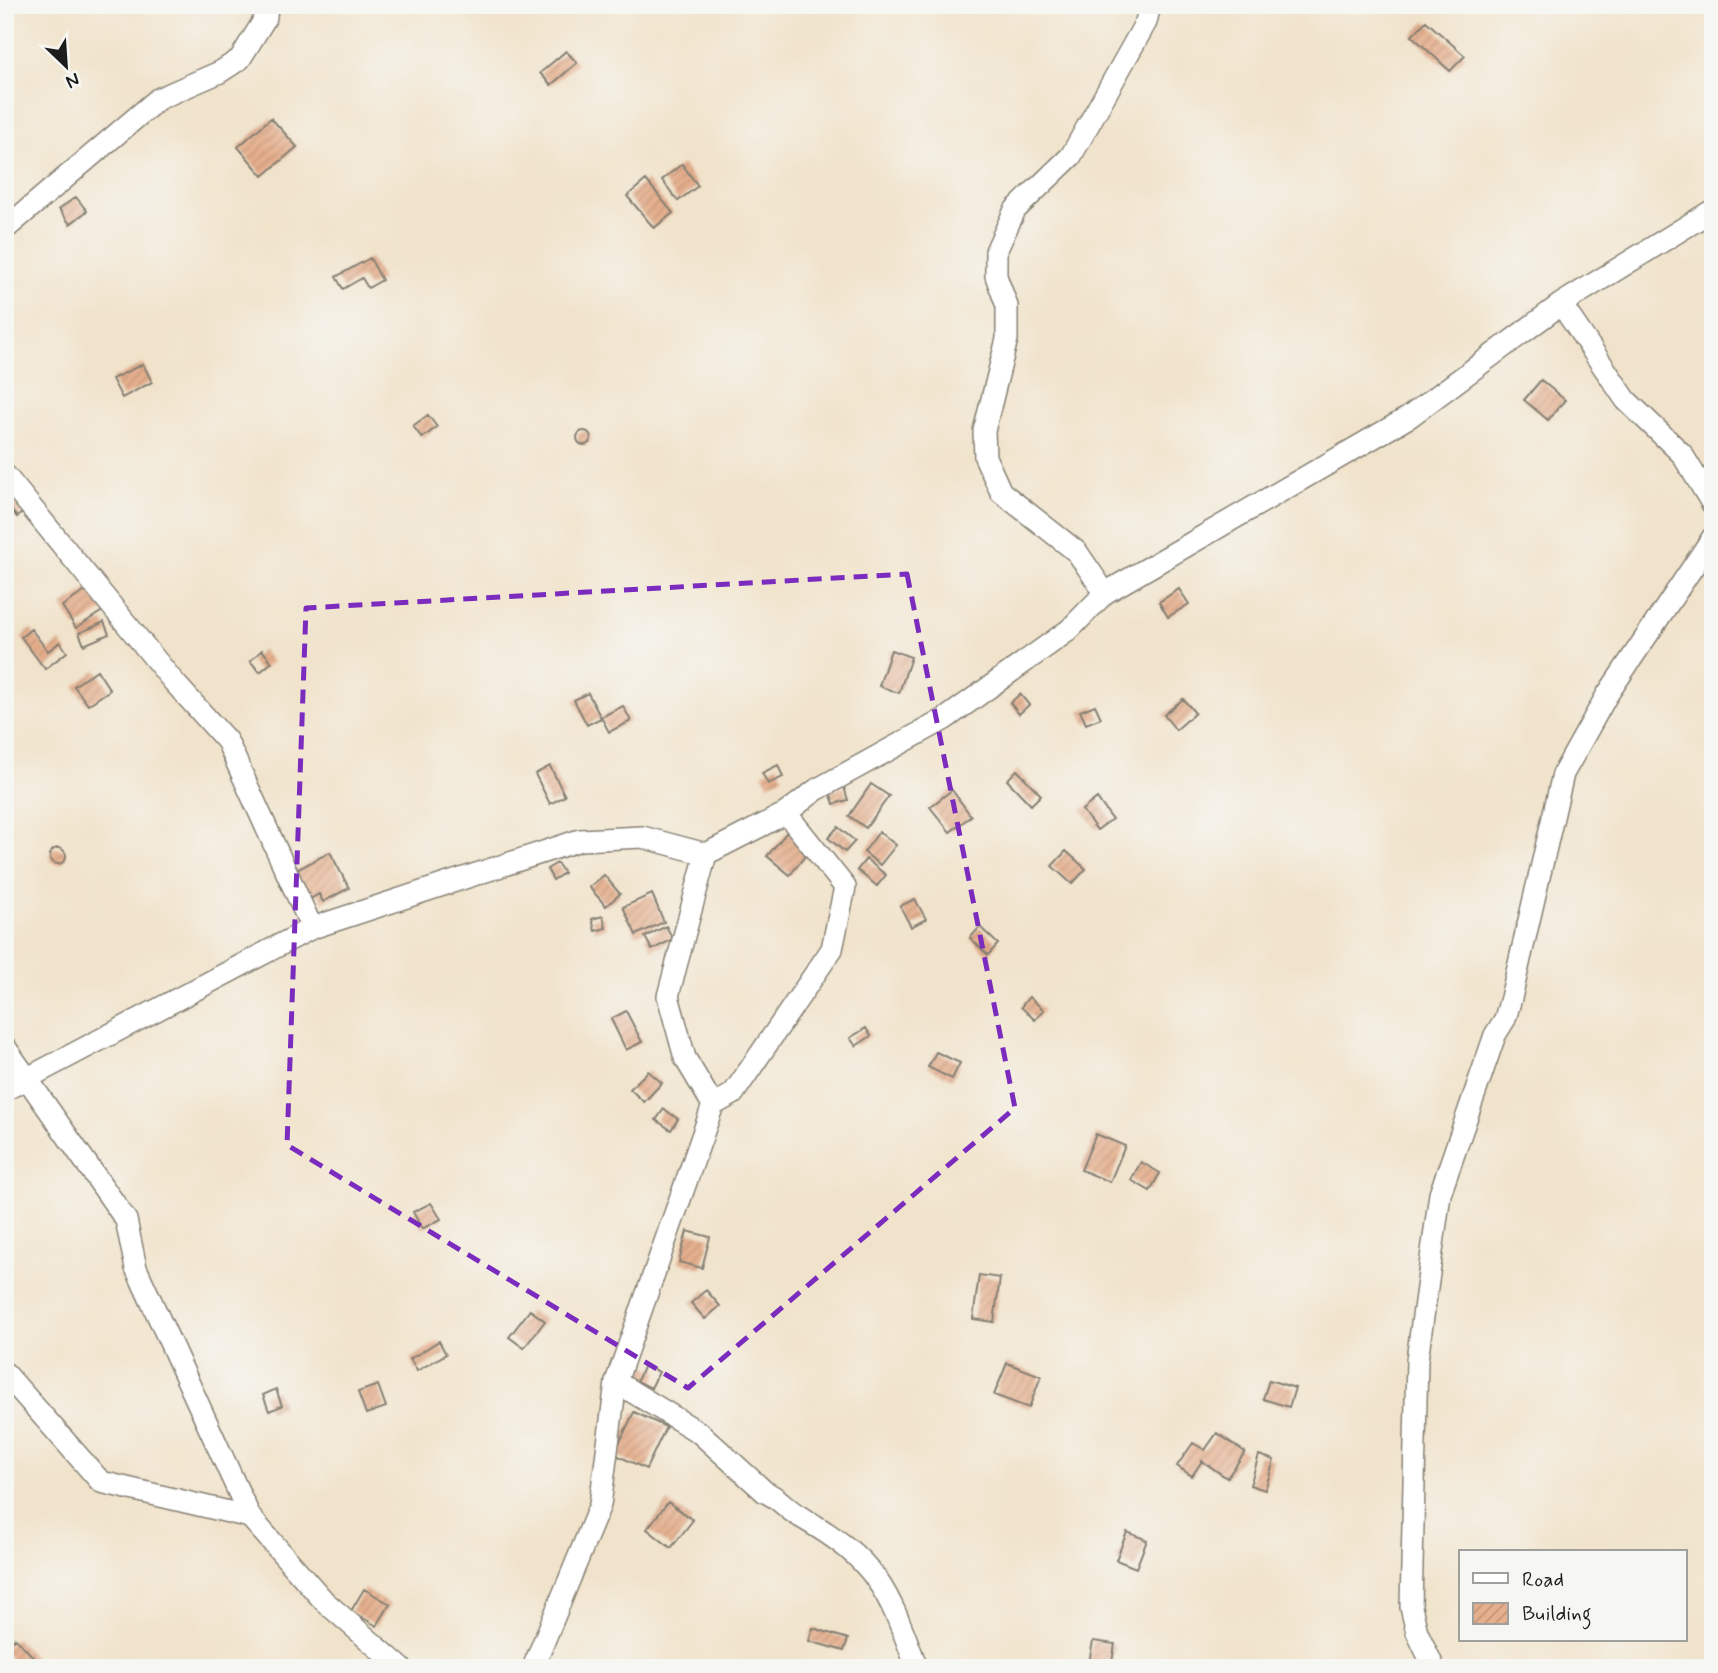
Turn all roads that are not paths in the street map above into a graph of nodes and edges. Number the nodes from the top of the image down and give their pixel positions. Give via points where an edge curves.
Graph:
1 (267, 5) edge
2 (1150, 5) edge
3 (1713, 210) edge
4 (5, 229) edge
5 (1561, 304) junction
6 (5, 475) edge
7 (1713, 505) edge
8 (1713, 537) edge
9 (1105, 593) junction
10 (786, 813) junction
11 (706, 854) junction
12 (312, 928) junction
13 (5, 1047) edge
14 (27, 1081) junction
15 (5, 1090) edge
16 (713, 1105) junction
17 (5, 1373) edge
18 (616, 1382) junction
19 (250, 1517) junction
20 (401, 1668) edge
21 (533, 1668) edge
22 (917, 1668) edge
23 (1434, 1668) edge

1 - 4 street via 267,17 240,59 158,99
2 - 9 street via 1146,22 1070,156 1015,210 996,251 996,276 1007,306 1007,339 984,431 985,457 1001,492 1077,552
3 - 5 street
5 - 7 street via 1626,400 1682,454
5 - 9 street via 1409,417
6 - 12 street via 227,741
8 - 23 street via 1607,695 1563,774 1505,1019 1495,1035 1440,1194 1417,1360 1411,1607
9 - 10 street via 1069,630 945,719 816,790
10 - 11 street
10 - 16 street via 845,887 832,949 733,1094
11 - 12 street via 642,837 580,840
11 - 16 street via 668,996 685,1058
12 - 14 street
13 - 14 street
14 - 15 street
14 - 19 street via 126,1220 136,1268
16 - 18 street
17 - 19 street via 101,1482
18 - 21 street via 600,1505
18 - 22 street via 700,1433 765,1492 863,1560 892,1599
19 - 20 street via 324,1601

